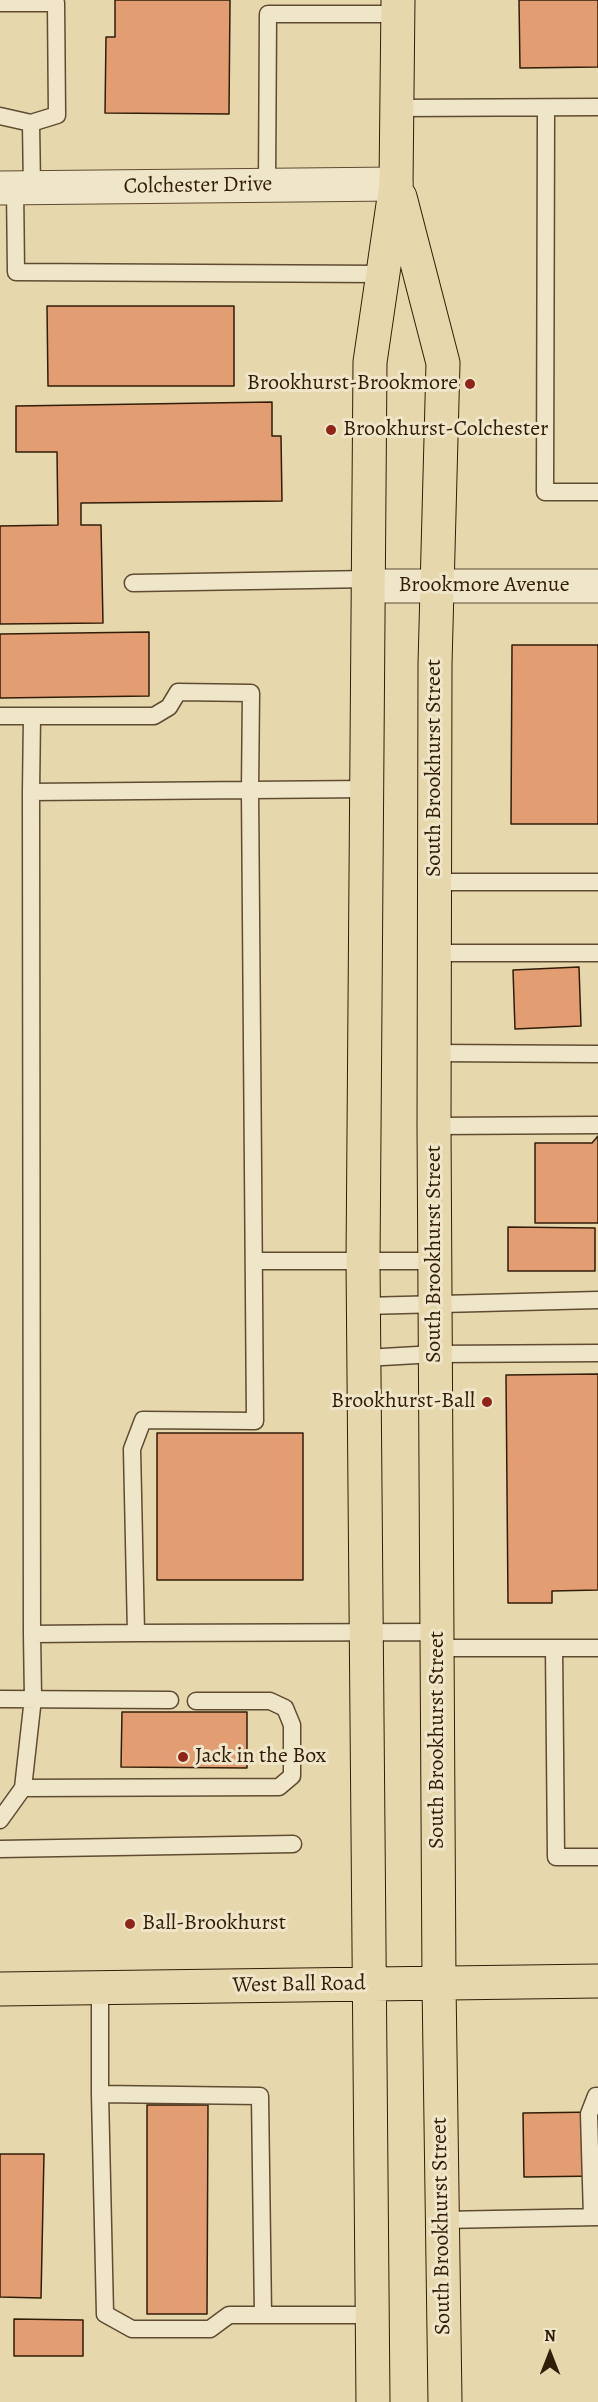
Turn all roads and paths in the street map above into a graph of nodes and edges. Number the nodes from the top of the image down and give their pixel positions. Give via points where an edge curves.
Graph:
1 (0, 3) edge
2 (398, 7) edge
3 (598, 107) edge
4 (397, 108) junction
5 (546, 108) junction
6 (0, 117) edge
7 (31, 123) junction
8 (396, 184) junction
9 (267, 185) junction
10 (15, 187) edge
11 (383, 274) junction
12 (598, 492) edge
13 (369, 582) junction
14 (133, 583) dead end
15 (437, 585) junction
16 (598, 585) edge
17 (0, 716) edge
18 (32, 716) junction
19 (368, 789) junction
20 (250, 790) junction
21 (31, 792) junction
22 (434, 882) junction
23 (598, 882) edge
24 (434, 953) junction
25 (598, 953) edge
26 (434, 1053) junction
27 (598, 1054) edge
28 (598, 1125) edge
29 (434, 1126) junction
30 (255, 1261) junction
31 (363, 1261) junction
32 (435, 1261) junction
33 (598, 1300) edge
34 (435, 1302) junction
35 (364, 1306) junction
36 (598, 1353) edge
37 (435, 1354) junction
38 (365, 1358) junction
39 (136, 1633) junction
40 (367, 1633) junction
41 (32, 1634) junction
42 (437, 1640) junction
43 (554, 1648) junction
44 (598, 1648) edge
45 (33, 1698) junction
46 (0, 1699) edge
47 (170, 1700) dead end
48 (196, 1701) dead end
49 (23, 1788) junction
50 (0, 1820) edge
51 (293, 1844) dead end
52 (0, 1849) edge
53 (598, 1857) edge
54 (598, 1981) edge
55 (439, 1983) junction
56 (370, 1984) junction
57 (100, 1988) junction
58 (0, 1989) edge
59 (100, 2094) junction
60 (598, 2096) edge
61 (595, 2217) edge
62 (442, 2220) junction
63 (264, 2314) junction
64 (372, 2314) junction
65 (373, 2402) edge
66 (445, 2402) edge

1 - 7 lane via 56,3 57,116
2 - 4 main road, South Brookhurst Street
2 - 9 lane via 268,14
3 - 5 lane
4 - 5 lane
4 - 8 main road, South Brookhurst Street
5 - 12 lane via 545,492
6 - 7 lane
7 - 10 lane
8 - 9 street, Colchester Drive
8 - 11 main road, South Brookhurst Street
8 - 15 main road, South Brookhurst Street via 443,363
9 - 10 street, Colchester Drive
10 - 11 lane via 16,272
11 - 13 main road, South Brookhurst Street via 370,362
13 - 14 lane
13 - 15 street, Brookmore Avenue
13 - 19 main road, South Brookhurst Street
15 - 16 street, Brookmore Avenue
15 - 22 main road, South Brookhurst Street
17 - 18 lane
18 - 20 lane via 154,716 169,707 178,692 251,693
18 - 21 lane
19 - 20 lane
19 - 31 main road, South Brookhurst Street
20 - 21 lane
20 - 30 lane
21 - 41 lane
22 - 23 lane
22 - 24 main road, South Brookhurst Street
24 - 25 lane
24 - 26 main road, South Brookhurst Street
26 - 27 lane
26 - 29 main road, South Brookhurst Street
28 - 29 lane
29 - 32 main road, South Brookhurst Street
30 - 31 lane
30 - 39 lane via 255,1420 143,1420 132,1449
31 - 32 lane
31 - 35 main road, South Brookhurst Street
32 - 34 main road, South Brookhurst Street
33 - 34 lane
34 - 35 lane
34 - 37 main road, South Brookhurst Street
35 - 38 main road, South Brookhurst Street
36 - 37 lane
37 - 38 lane
37 - 42 main road, South Brookhurst Street
38 - 40 main road, South Brookhurst Street
39 - 40 lane
39 - 41 lane
40 - 42 lane
40 - 56 main road, South Brookhurst Street
41 - 45 lane
42 - 43 lane
42 - 55 main road, South Brookhurst Street
43 - 44 lane
43 - 53 lane via 556,1857
45 - 46 lane
45 - 47 lane
45 - 49 lane
48 - 49 lane via 270,1701 285,1708 292,1725 292,1776 279,1786
49 - 50 lane
51 - 52 lane
54 - 55 main road, West Ball Road
55 - 56 main road, West Ball Road
55 - 62 main road, South Brookhurst Street
56 - 57 main road, West Ball Road
56 - 64 main road, South Brookhurst Street
57 - 58 main road, West Ball Road
57 - 59 lane
59 - 63 lane via 260,2096
59 - 63 lane via 105,2314 132,2329 210,2329 229,2314
60 - 61 lane via 589,2114
61 - 62 lane
62 - 66 main road, South Brookhurst Street
63 - 64 lane
64 - 65 main road, South Brookhurst Street

